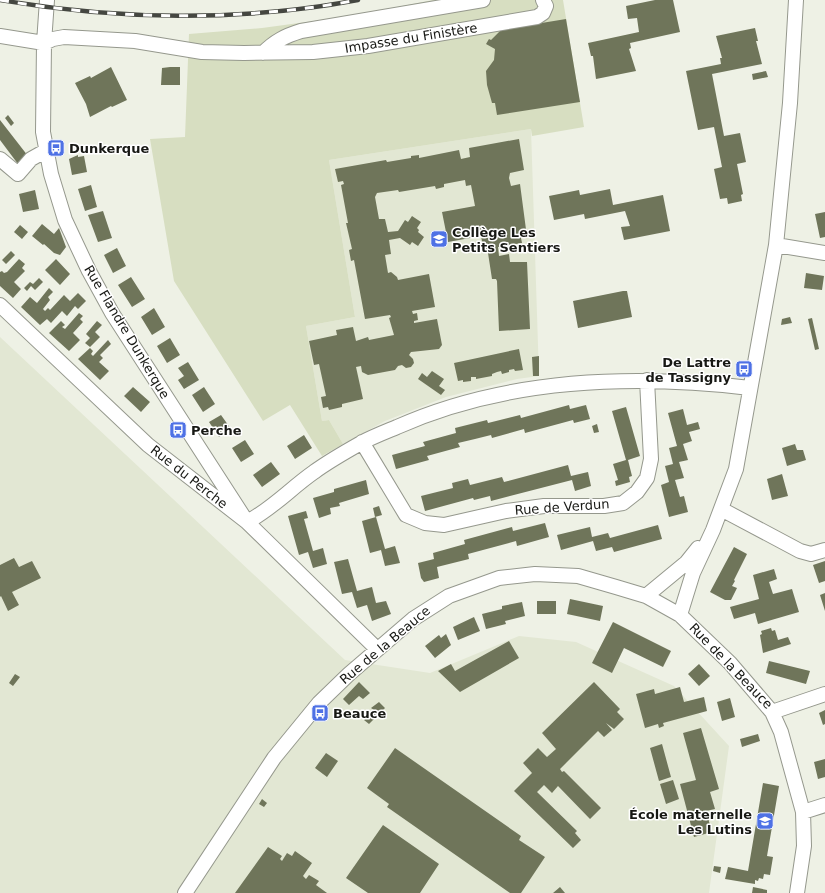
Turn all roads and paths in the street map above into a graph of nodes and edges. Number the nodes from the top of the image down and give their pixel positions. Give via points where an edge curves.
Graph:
1 (483, 0) edge
2 (543, 0) edge
3 (796, 0) edge
4 (46, 3) edge
5 (0, 36) edge
6 (44, 43) junction
7 (263, 53) junction
8 (47, 150) junction
9 (0, 159) edge
10 (776, 245) junction
11 (825, 253) edge
12 (0, 305) edge
13 (647, 380) junction
14 (750, 388) junction
15 (362, 442) junction
16 (721, 508) junction
17 (247, 522) junction
18 (713, 530) junction
19 (825, 550) edge
20 (646, 596) junction
21 (680, 615) junction
22 (377, 649) junction
23 (825, 694) edge
24 (772, 712) junction
25 (825, 806) edge
26 (804, 812) junction
27 (185, 893) edge
28 (796, 893) edge

1 - 7 street, Impasse du Finistère via 301,31 284,36
2 - 7 street, Impasse du Finistère via 546,6 543,14 537,17 368,46 313,52
3 - 10 street via 790,103
4 - 6 street, Rue Flandre Dunkerque
5 - 6 street, Impasse du Finistère
6 - 7 street, Impasse du Finistère via 53,38 64,37 135,41 202,52
6 - 8 street, Rue Flandre Dunkerque via 43,132
8 - 9 street via 32,159 18,174
8 - 17 street, Rue Flandre Dunkerque via 51,174 65,220 89,271 112,313
10 - 11 street
10 - 14 street
12 - 17 street, Rue du Perche via 148,445
13 - 14 street via 701,382
13 - 15 street via 514,390 456,404
13 - 15 street, Rue de Verdun via 651,459 647,478 637,492 624,503 604,506 544,506 506,511 444,525 425,523 406,514
14 - 16 street via 736,470
15 - 17 street via 314,472 262,514
16 - 18 street
16 - 19 street via 800,551 811,554
17 - 22 street, Rue du Perche
18 - 20 street via 686,563
18 - 21 street via 693,573
20 - 21 street, Rue de la Beauce
20 - 22 street, Rue de la Beauce via 578,576 535,574 499,578 461,590 438,602
21 - 24 street, Rue de la Beauce via 730,663
22 - 27 street, Rue de la Beauce via 319,703 274,758
23 - 24 street, Rue de la Beauce
24 - 26 street via 781,732
25 - 26 street
26 - 28 street via 804,846

